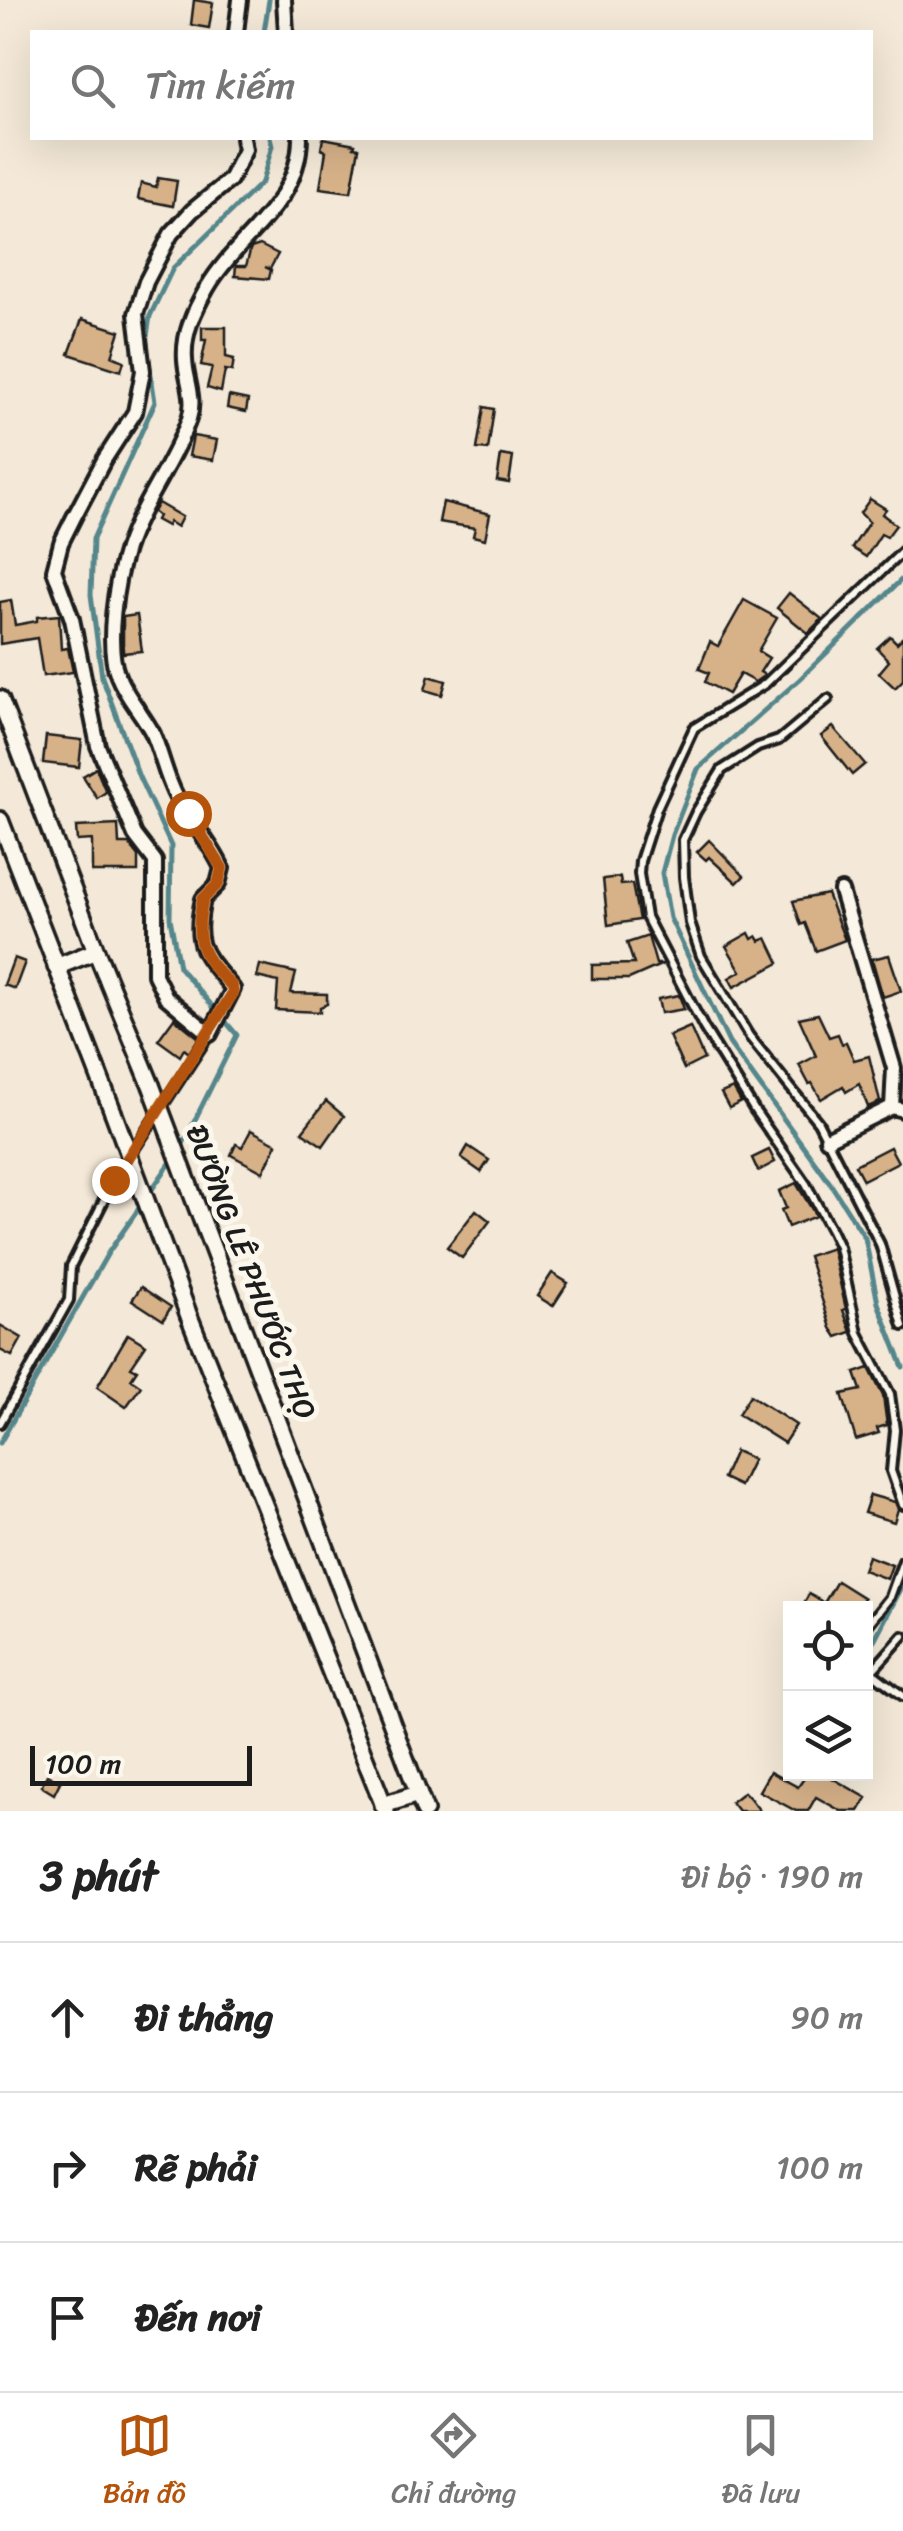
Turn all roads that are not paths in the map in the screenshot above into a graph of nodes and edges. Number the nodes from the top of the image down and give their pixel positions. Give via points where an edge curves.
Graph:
1 (240, 0) edge
2 (284, 0) edge
3 (236, 30) edge
4 (286, 30) edge
5 (244, 140) edge
6 (300, 140) edge
7 (903, 551) edge
8 (0, 698) edge
9 (828, 700) dead end
10 (0, 820) edge
11 (841, 890) dead end
12 (96, 951) junction
13 (56, 968) junction
14 (212, 1030) junction
15 (898, 1109) edge
16 (827, 1139) junction
17 (903, 1326) edge
18 (0, 1423) edge
19 (903, 1506) edge
20 (903, 1561) edge
21 (873, 1618) edge
22 (903, 1636) edge
23 (873, 1665) edge
24 (873, 1674) edge
25 (903, 1696) edge
26 (418, 1794) junction
27 (384, 1808) edge
28 (425, 1811) edge

1 - 3 street
2 - 4 street
5 - 14 street via 230,180 171,234 146,282 136,314 142,370 136,412 74,517 54,570 75,630 98,746 135,835 155,861 155,975 166,996
6 - 14 street via 284,194 213,278 188,324 184,359 192,410 132,534 114,611 118,676 154,736 175,794 222,868 203,899 200,930 204,956 234,989
7 - 19 lane via 766,684 694,728 657,808 639,874 646,917 704,1028 832,1230 858,1333 890,1394 891,1471
8 - 12 street, ĐƯỜNG LÊ PHƯỚC THỌ
9 - 16 lane via 779,740 722,770 683,840 690,924 701,956 748,1036
10 - 13 street
11 - 15 street via 894,1068
12 - 13 street
12 - 26 street, ĐƯỜNG LÊ PHƯỚC THỌ, bridge
13 - 27 street, bridge
14 - 18 lane via 114,1180 72,1266 69,1300
15 - 16 street
16 - 17 lane via 880,1244
20 - 21 lane via 890,1597
22 - 23 lane
24 - 25 lane
26 - 27 street
26 - 28 street, ĐƯỜNG LÊ PHƯỚC THỌ

